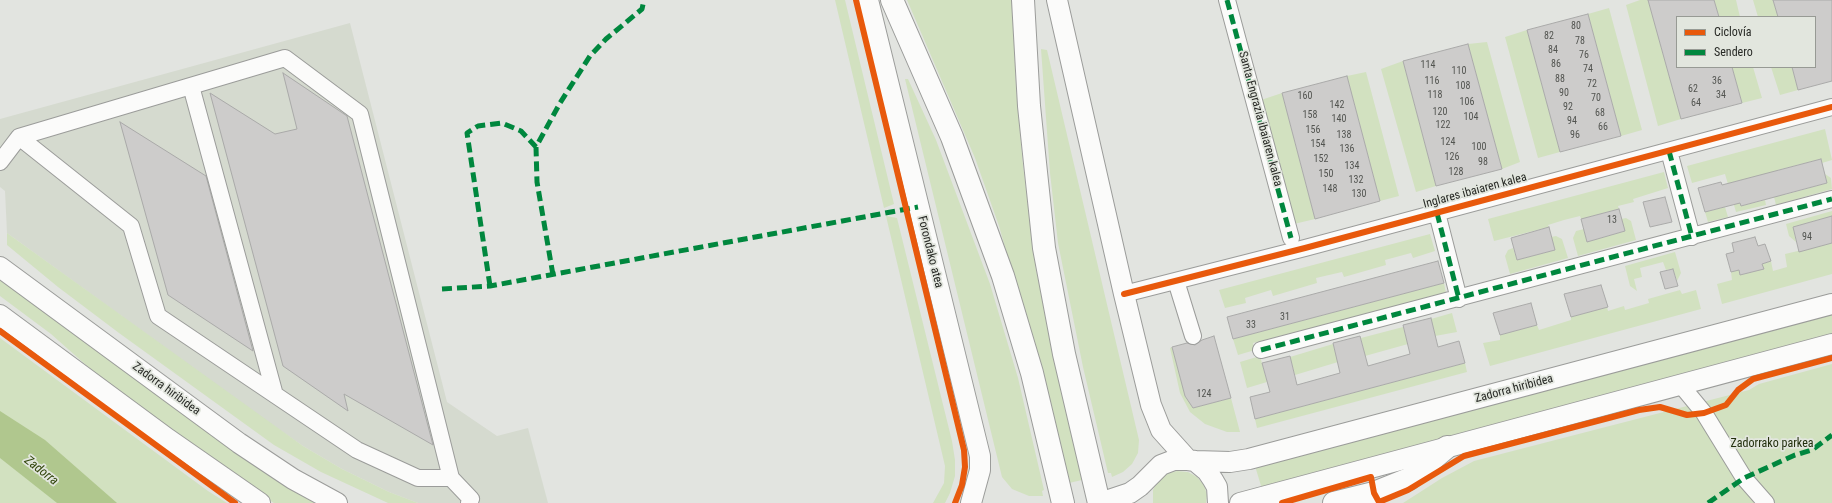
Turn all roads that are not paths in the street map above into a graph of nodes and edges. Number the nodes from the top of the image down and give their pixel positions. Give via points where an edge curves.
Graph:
1 (868, 0) edge
2 (892, 0) edge
3 (1022, 0) edge
4 (1057, 0) edge
5 (1228, 0) edge
6 (191, 86) junction
7 (1832, 107) edge
8 (19, 137) junction
9 (1669, 151) junction
10 (0, 162) edge
11 (1832, 199) edge
12 (1437, 213) junction
13 (1692, 236) junction
14 (1291, 238) dead end
15 (0, 267) edge
16 (1176, 281) junction
17 (1124, 294) junction
18 (1460, 299) junction
19 (1832, 304) edge
20 (0, 315) edge
21 (1193, 336) dead end
22 (1832, 344) edge
23 (1261, 350) dead end
24 (1680, 384) junction
25 (275, 395) junction
26 (1447, 447) junction
27 (1191, 460) junction
28 (451, 478) junction
29 (260, 503) edge
30 (337, 503) edge
31 (469, 503) edge
32 (971, 503) edge
33 (1063, 503) edge
34 (1100, 503) edge
35 (1218, 503) edge
36 (1240, 503) edge
37 (1334, 503) edge
38 (1766, 503) edge

1 - 32 main road, Forondako atea via 980,456 980,470
2 - 33 highway via 952,137 1003,276 1032,373
3 - 34 highway via 1029,106 1044,248 1056,320
4 - 17 main road
5 - 14 street, Santa Engrazia ibaiaren kalea
6 - 8 street
6 - 25 street
6 - 28 street via 285,58 360,114
7 - 9 street, Inglares ibaiaren kalea
8 - 10 street
8 - 25 street via 131,226 158,316
9 - 12 street, Inglares ibaiaren kalea
9 - 13 street
11 - 13 street
12 - 16 street, Inglares ibaiaren kalea
12 - 18 street
13 - 18 street
15 - 30 main road, Zadorra hiribidea via 238,443 293,479
16 - 17 street, Inglares ibaiaren kalea
16 - 21 street
17 - 27 main road via 1151,405 1161,430
18 - 23 street
19 - 27 main road, Zadorra hiribidea via 1249,459 1230,462
20 - 29 main road via 168,439
22 - 24 main road
24 - 26 main road
24 - 38 street via 1704,413 1744,478
25 - 28 street via 357,450 418,478
26 - 36 main road
26 - 37 highway via 1409,479 1374,493
27 - 34 main road, Zadorra hiribidea via 1174,460 1161,465 1130,493
27 - 35 main road via 1207,471 1213,480 1217,487
28 - 31 street via 470,499

